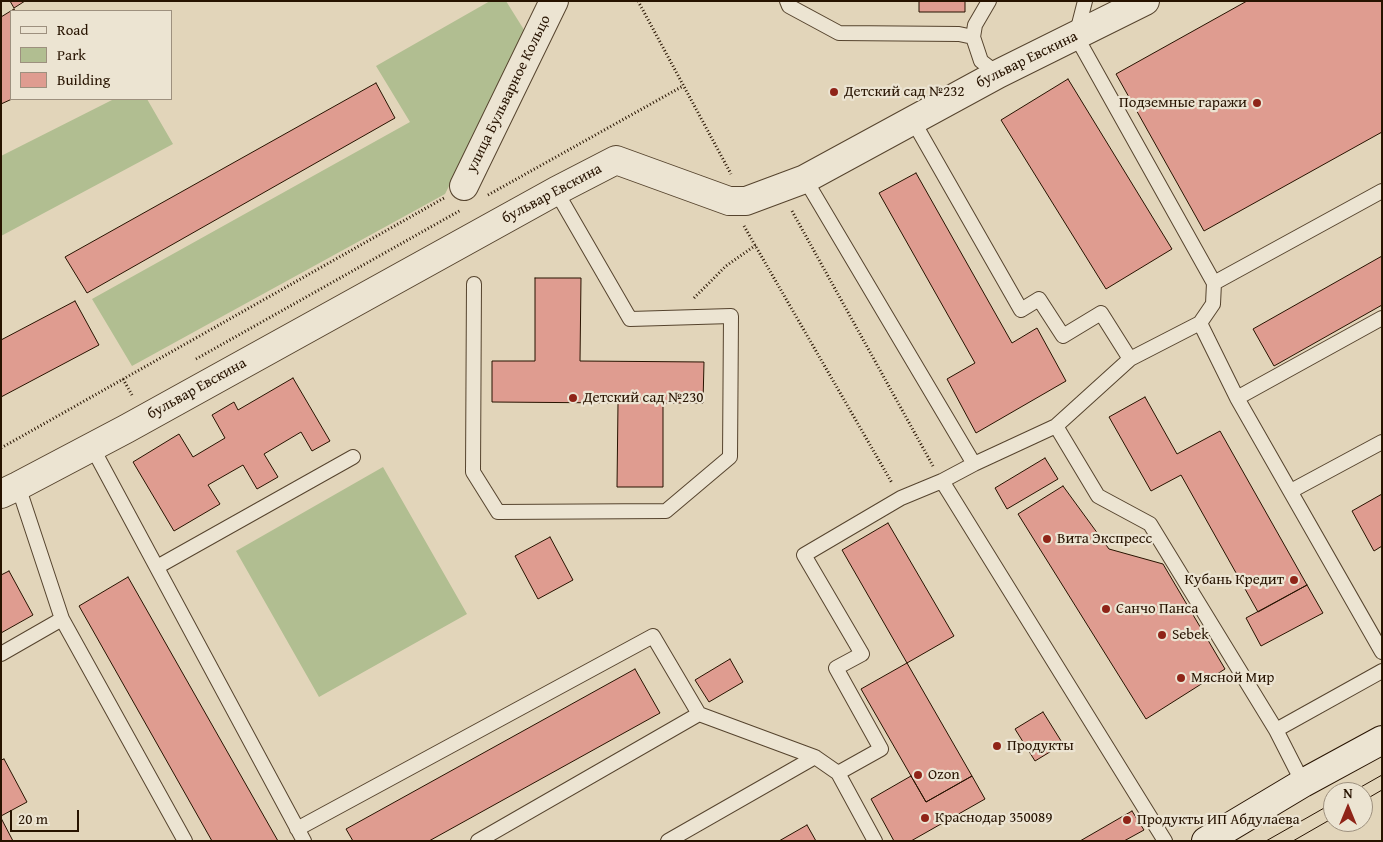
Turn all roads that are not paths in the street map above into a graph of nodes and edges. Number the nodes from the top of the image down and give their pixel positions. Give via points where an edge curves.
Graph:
1 (554, 1) edge
2 (787, 1) edge
3 (988, 1) edge
4 (1085, 1) edge
5 (1145, 1) edge
6 (1076, 36) junction
7 (973, 37) junction
8 (998, 74) junction
9 (912, 120) junction
10 (805, 179) junction
11 (556, 191) junction
12 (1382, 191) edge
13 (472, 197) road end
14 (1214, 282) junction
15 (474, 284) dead end
16 (1382, 318) edge
17 (1200, 323) junction
18 (1130, 359) junction
19 (1237, 398) junction
20 (1056, 426) junction
21 (1382, 442) edge
22 (92, 447) junction
23 (353, 457) dead end
24 (974, 464) junction
25 (942, 481) junction
26 (10, 490) edge
27 (1291, 491) junction
28 (156, 568) junction
29 (62, 619) junction
30 (1382, 652) edge
31 (1, 654) edge
32 (1382, 671) edge
33 (700, 714) junction
34 (1276, 730) junction
35 (1382, 740) edge
36 (815, 757) junction
37 (838, 773) junction
38 (1303, 783) junction
39 (300, 835) edge
40 (185, 841) edge
41 (478, 841) edge
42 (668, 841) edge
43 (875, 841) edge
44 (1165, 841) edge
45 (1206, 841) edge

1 - 13 street, улица Бульварное Кольцо
2 - 7 lane via 789,6 839,33 959,34
3 - 7 lane via 975,25
4 - 6 lane
5 - 6 street, бульвар Евскина
6 - 8 street, бульвар Евскина
6 - 14 lane
7 - 8 lane via 981,61
8 - 9 street, бульвар Евскина
9 - 10 street, бульвар Евскина
9 - 18 lane via 1021,310 1039,299 1063,336 1101,313
10 - 11 street, бульвар Евскина via 738,201 616,160
10 - 24 lane
11 - 15 lane via 630,319 731,316 730,457 666,511 498,512 473,472
11 - 22 street, бульвар Евскина
12 - 14 lane
14 - 17 lane via 1213,304
16 - 19 lane
17 - 18 lane
17 - 19 lane
18 - 20 lane
19 - 27 lane
20 - 24 lane
20 - 34 lane via 1098,496 1150,524
21 - 27 lane
22 - 26 street, бульвар Евскина
22 - 28 lane
23 - 28 lane
24 - 25 lane
25 - 37 lane via 901,498 804,555 862,654 836,668 881,749
25 - 44 lane
26 - 29 lane
27 - 30 lane
28 - 39 lane
29 - 31 lane
29 - 40 lane
32 - 34 lane
33 - 36 lane
33 - 39 lane via 653,636
33 - 41 lane
34 - 38 lane
35 - 38 street
36 - 37 lane
36 - 42 lane
37 - 43 lane
38 - 45 street

